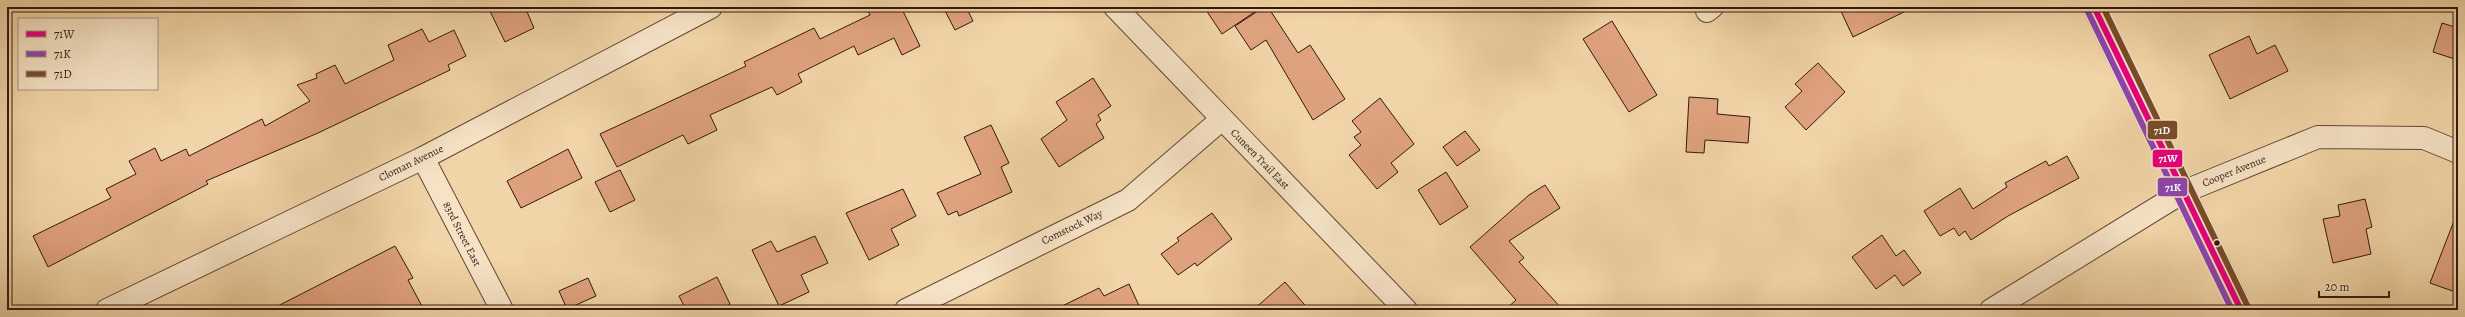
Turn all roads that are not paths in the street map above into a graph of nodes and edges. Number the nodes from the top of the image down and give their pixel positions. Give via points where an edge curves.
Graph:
1 (711, 7) edge
2 (1115, 7) edge
3 (2094, 7) edge
4 (1222, 119) junction
5 (2458, 152) edge
6 (422, 158) junction
7 (2183, 192) junction
8 (107, 310) edge
9 (502, 310) edge
10 (906, 310) edge
11 (1406, 310) edge
12 (1991, 310) edge
13 (2241, 310) edge

1 - 6 street, Cloman Avenue
2 - 4 street, Cuneen Trail East
3 - 7 street
4 - 10 street, Comstock Way via 1128,200
4 - 11 street, Cuneen Trail East
5 - 7 street, Cooper Avenue via 2424,138 2318,137
6 - 8 street, Cloman Avenue
6 - 9 street, 83rd Street East
7 - 12 street, Cooper Avenue
7 - 13 street

